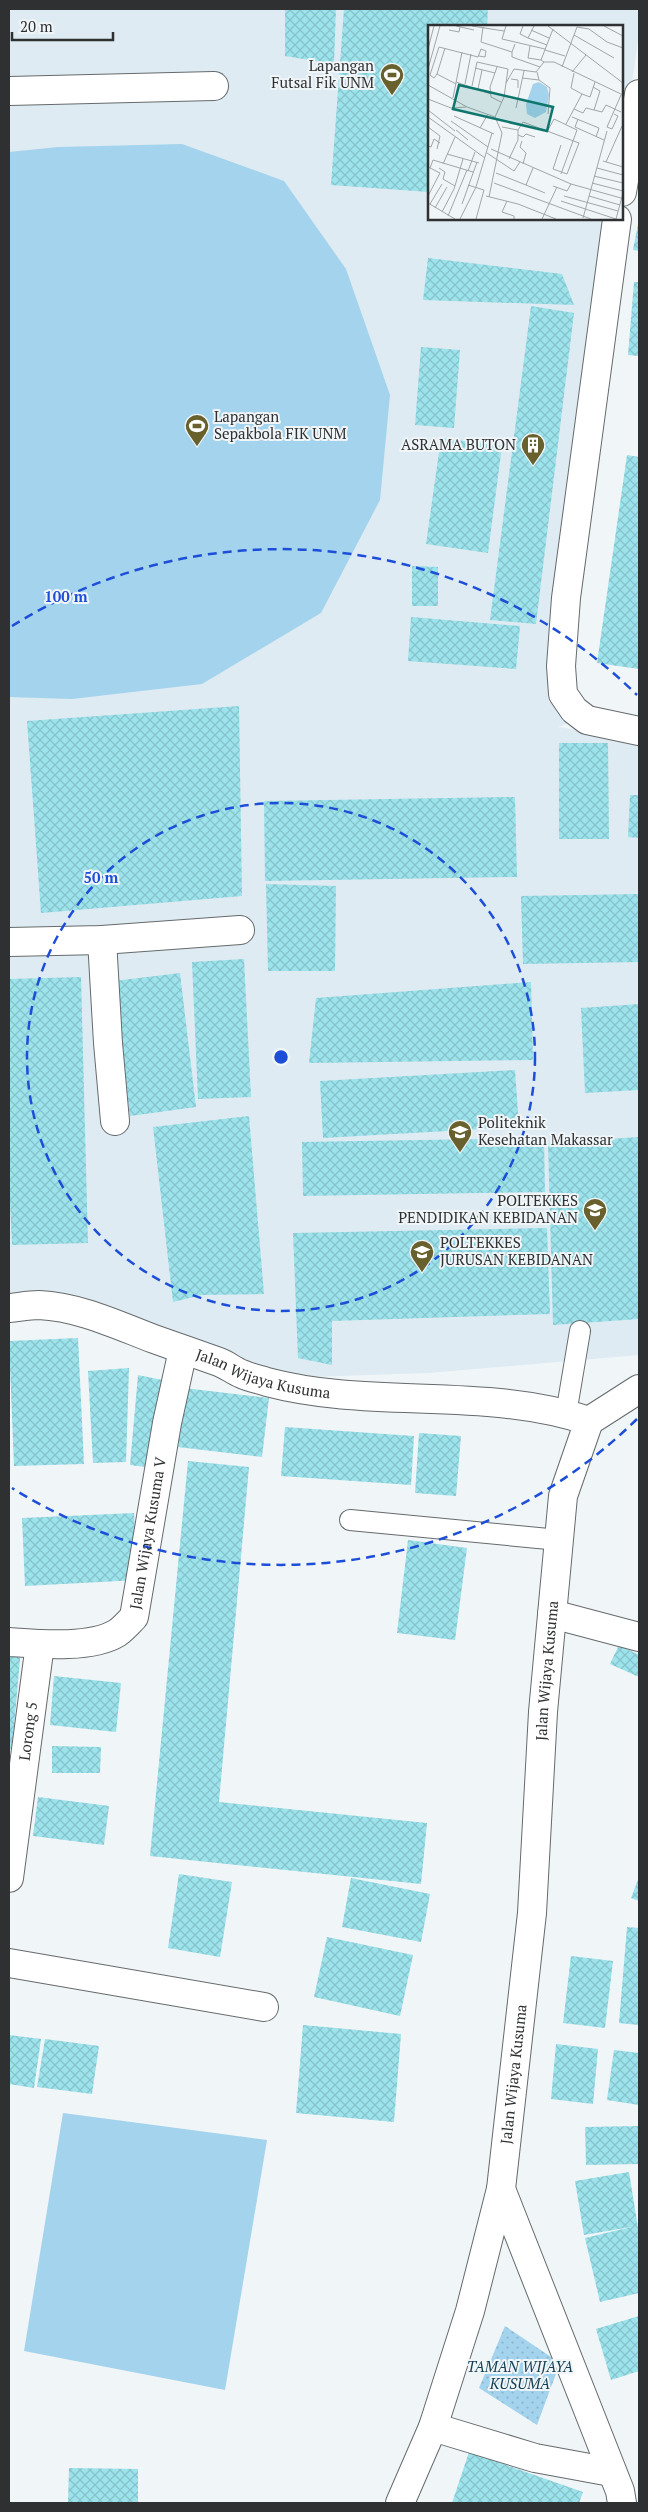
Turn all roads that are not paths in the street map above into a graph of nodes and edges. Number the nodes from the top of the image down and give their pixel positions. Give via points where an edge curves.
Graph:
1 (214, 86) dead end
2 (9, 92) edge
3 (639, 94) edge
4 (623, 186) edge
5 (617, 220) edge
6 (639, 731) edge
7 (240, 930) dead end
8 (102, 940) junction
9 (9, 942) edge
10 (115, 1121) dead end
11 (9, 1308) edge
12 (580, 1331) dead end
13 (183, 1350) junction
14 (639, 1389) edge
15 (578, 1417) junction
16 (350, 1520) dead end
17 (559, 1540) junction
18 (552, 1614) junction
19 (639, 1637) edge
20 (9, 1642) edge
21 (40, 1644) junction
22 (10, 1864) edge
23 (9, 1963) edge
24 (264, 2007) dead end
25 (502, 2189) junction
26 (433, 2427) junction
27 (623, 2487) edge
28 (400, 2503) edge

1 - 2 street
3 - 4 street
5 - 6 street via 566,598 561,666 564,694 574,710 587,720
7 - 8 street
8 - 9 street
8 - 10 street
11 - 13 street, Jalan Wijaya Kusuma via 38,1305 68,1309 100,1317
12 - 15 lane
13 - 15 street, Jalan Wijaya Kusuma via 242,1374 322,1392 467,1400 524,1406
13 - 21 street, Jalan Wijaya Kusuma V via 167,1423 134,1617 116,1634 106,1638
14 - 15 street
15 - 17 street, Jalan Wijaya Kusuma via 563,1496
16 - 17 lane
17 - 18 street, Jalan Wijaya Kusuma
18 - 19 street
18 - 25 street, Jalan Wijaya Kusuma via 532,1914
20 - 21 street, Jalan Wijaya Kusuma V
21 - 22 street, Lorong 5
23 - 24 street
25 - 26 street, Jalan Wijaya Kusuma via 470,2311
25 - 27 street
26 - 27 street
26 - 28 street, Jalan Wijaya Kusuma

